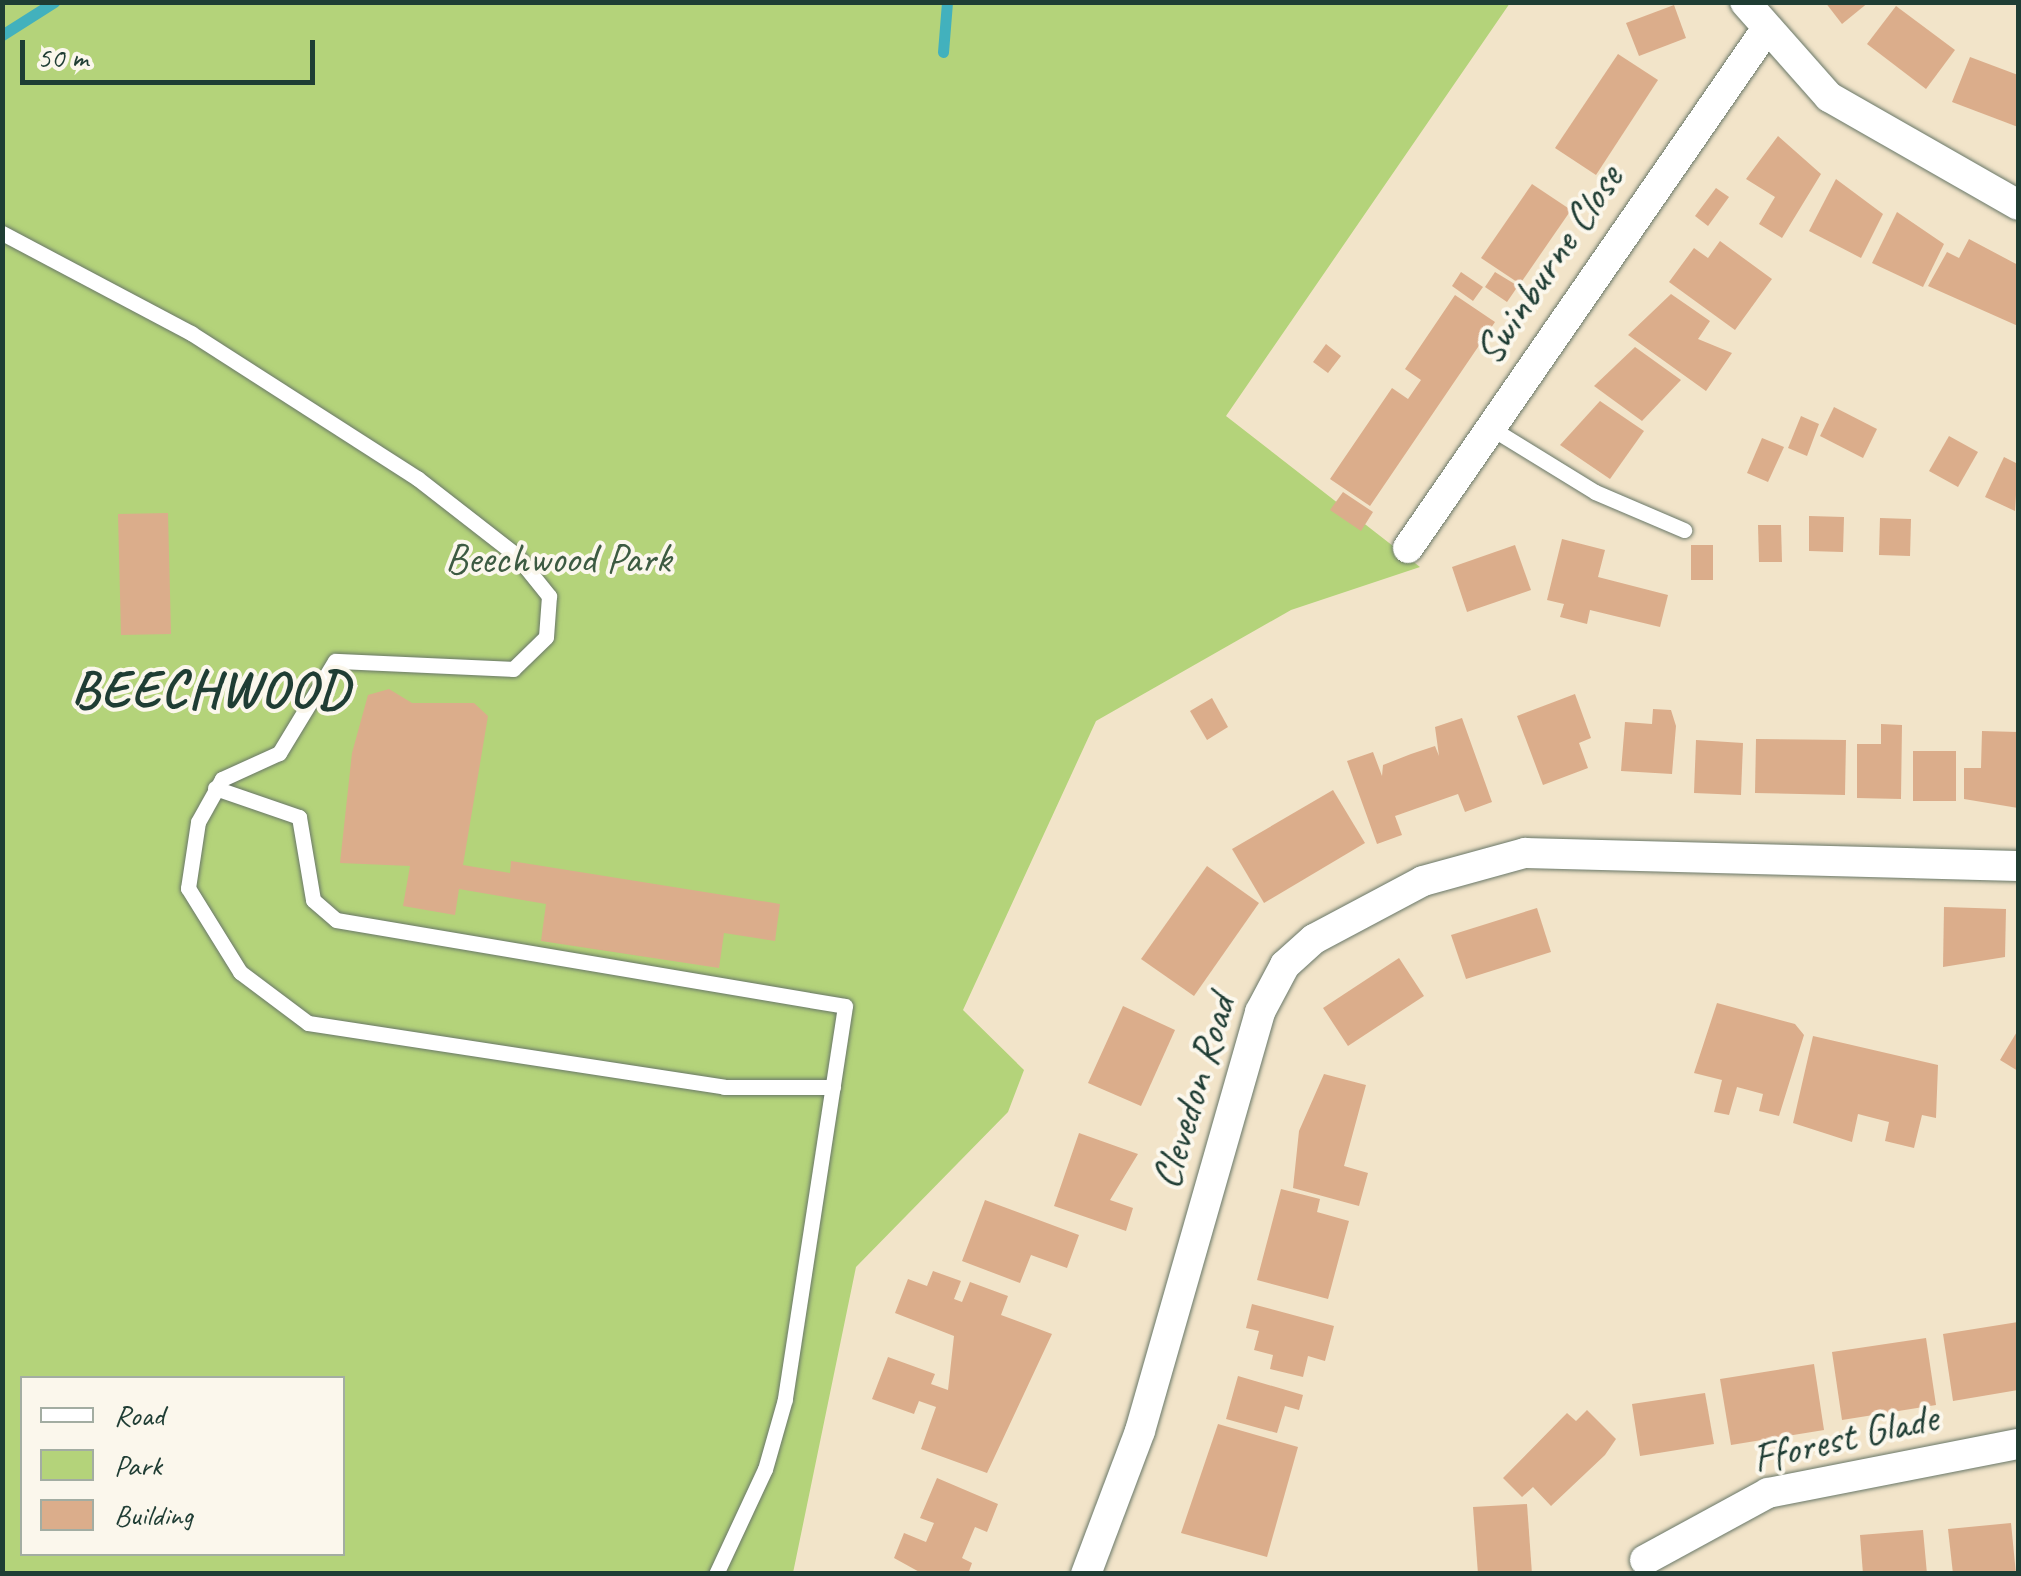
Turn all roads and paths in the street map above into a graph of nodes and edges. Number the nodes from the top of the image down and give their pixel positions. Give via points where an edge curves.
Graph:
1 (1745, 2) edge
2 (1764, 31) junction
3 (2018, 205) edge
4 (2, 233) edge
5 (1491, 428) junction
6 (1684, 530) dead end
7 (1408, 548) dead end
8 (215, 788) junction
9 (2018, 866) edge
10 (833, 1087) junction
11 (2018, 1444) edge
12 (1645, 1560) dead end
13 (716, 1574) edge
14 (1086, 1574) edge

1 - 2 street
2 - 3 street via 1855,116
2 - 5 street, Swinburne Close
4 - 8 lane via 191,333 417,478 516,555 548,596 546,637 513,669 335,661 279,753 238,768
5 - 6 lane via 1595,492
5 - 7 street, Swinburne Close
8 - 10 lane via 299,817 313,900 336,920 845,1006
8 - 10 lane via 190,854 195,911 240,972 308,1023 724,1087
9 - 14 street, Clevedon Road via 1525,852 1423,881 1314,938 1285,965 1260,1012 1140,1431
10 - 13 lane via 784,1399 766,1469
11 - 12 street, Fforest Glade via 1768,1494

